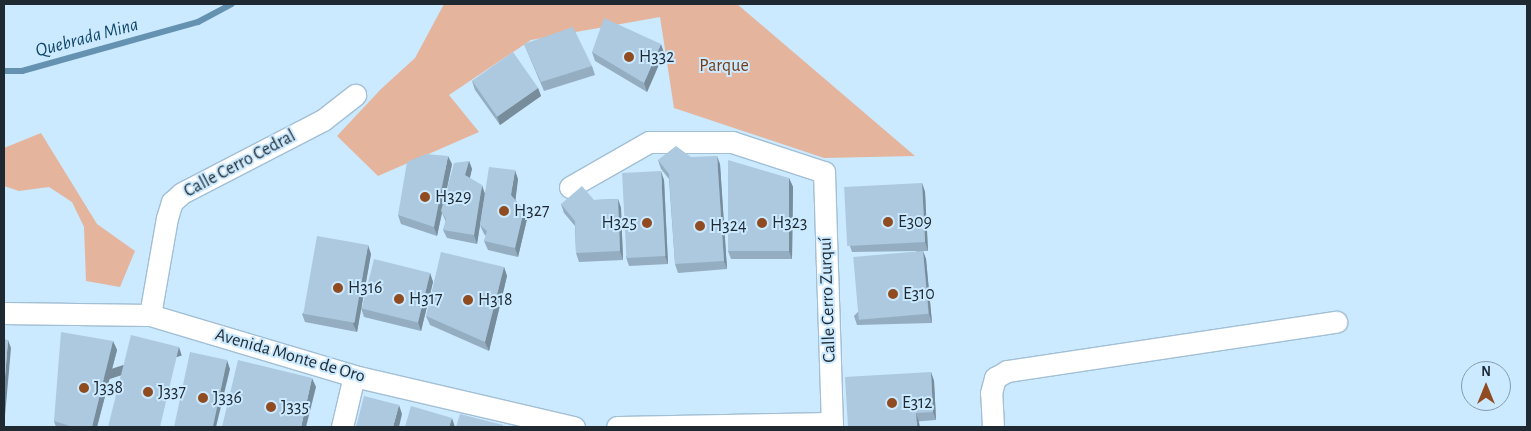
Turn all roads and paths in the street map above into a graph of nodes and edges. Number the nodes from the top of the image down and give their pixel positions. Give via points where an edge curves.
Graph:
1 (355, 95) dead end
2 (570, 187) dead end
3 (4, 313) edge
4 (150, 315) junction
5 (1336, 322) dead end
6 (354, 376) junction
7 (832, 425) edge
8 (342, 427) edge
9 (574, 427) edge
10 (617, 427) edge
11 (993, 427) edge

1 - 4 street, Calle Cerro Cedral via 323,120 182,193 172,202
2 - 7 street, Calle Cerro Zurquí via 649,142 732,142 824,172
3 - 4 street, Avenida Monte de Oro
4 - 6 street, Avenida Monte de Oro
5 - 11 street via 1007,370 996,378 991,393
6 - 8 street
6 - 9 street, Avenida Monte de Oro
7 - 10 street

